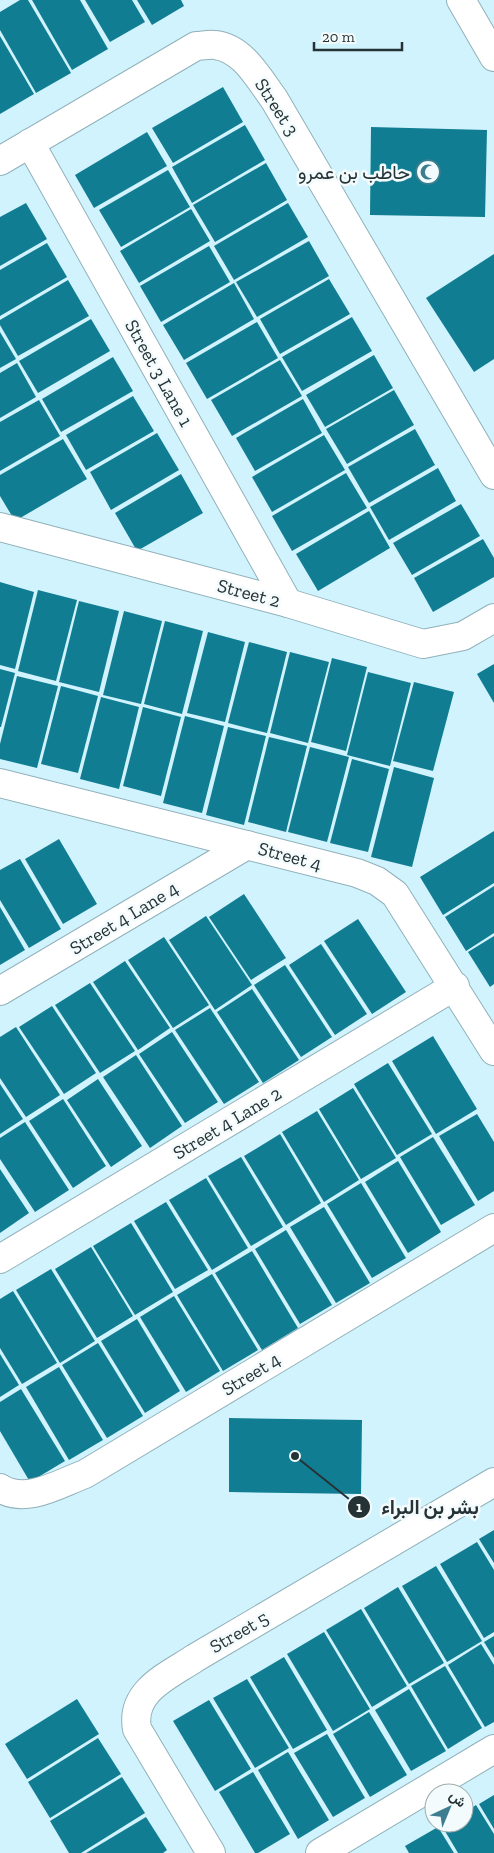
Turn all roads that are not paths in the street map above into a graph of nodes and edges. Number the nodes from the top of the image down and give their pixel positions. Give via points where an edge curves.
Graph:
1 (461, 0) edge
2 (494, 57) edge
3 (30, 143) junction
4 (0, 161) edge
5 (494, 476) edge
6 (0, 527) edge
7 (288, 603) junction
8 (494, 618) edge
9 (0, 784) edge
10 (247, 845) junction
11 (455, 986) junction
12 (0, 991) edge
13 (494, 1051) edge
14 (494, 1228) edge
15 (0, 1259) edge
16 (494, 1482) edge
17 (0, 1488) edge
18 (494, 1749) edge
19 (211, 1853) edge
20 (320, 1853) edge

1 - 2 street
3 - 4 street, Street 3
3 - 5 street, Street 3 via 196,46 216,44 234,51 274,99
3 - 7 street, Street 3 Lane 1
6 - 7 street, Street 2
7 - 8 street, Street 2 via 423,644 463,636
9 - 10 street, Street 4
10 - 11 street, Street 4 via 378,881 395,894
10 - 12 street, Street 4 Lane 4
11 - 13 street, Street 4
11 - 15 street, Street 4 Lane 2
14 - 17 street, Street 4 via 85,1474 30,1495 8,1493
16 - 19 street, Street 5 via 195,1658 150,1689 139,1701 134,1715 137,1729
18 - 20 street

